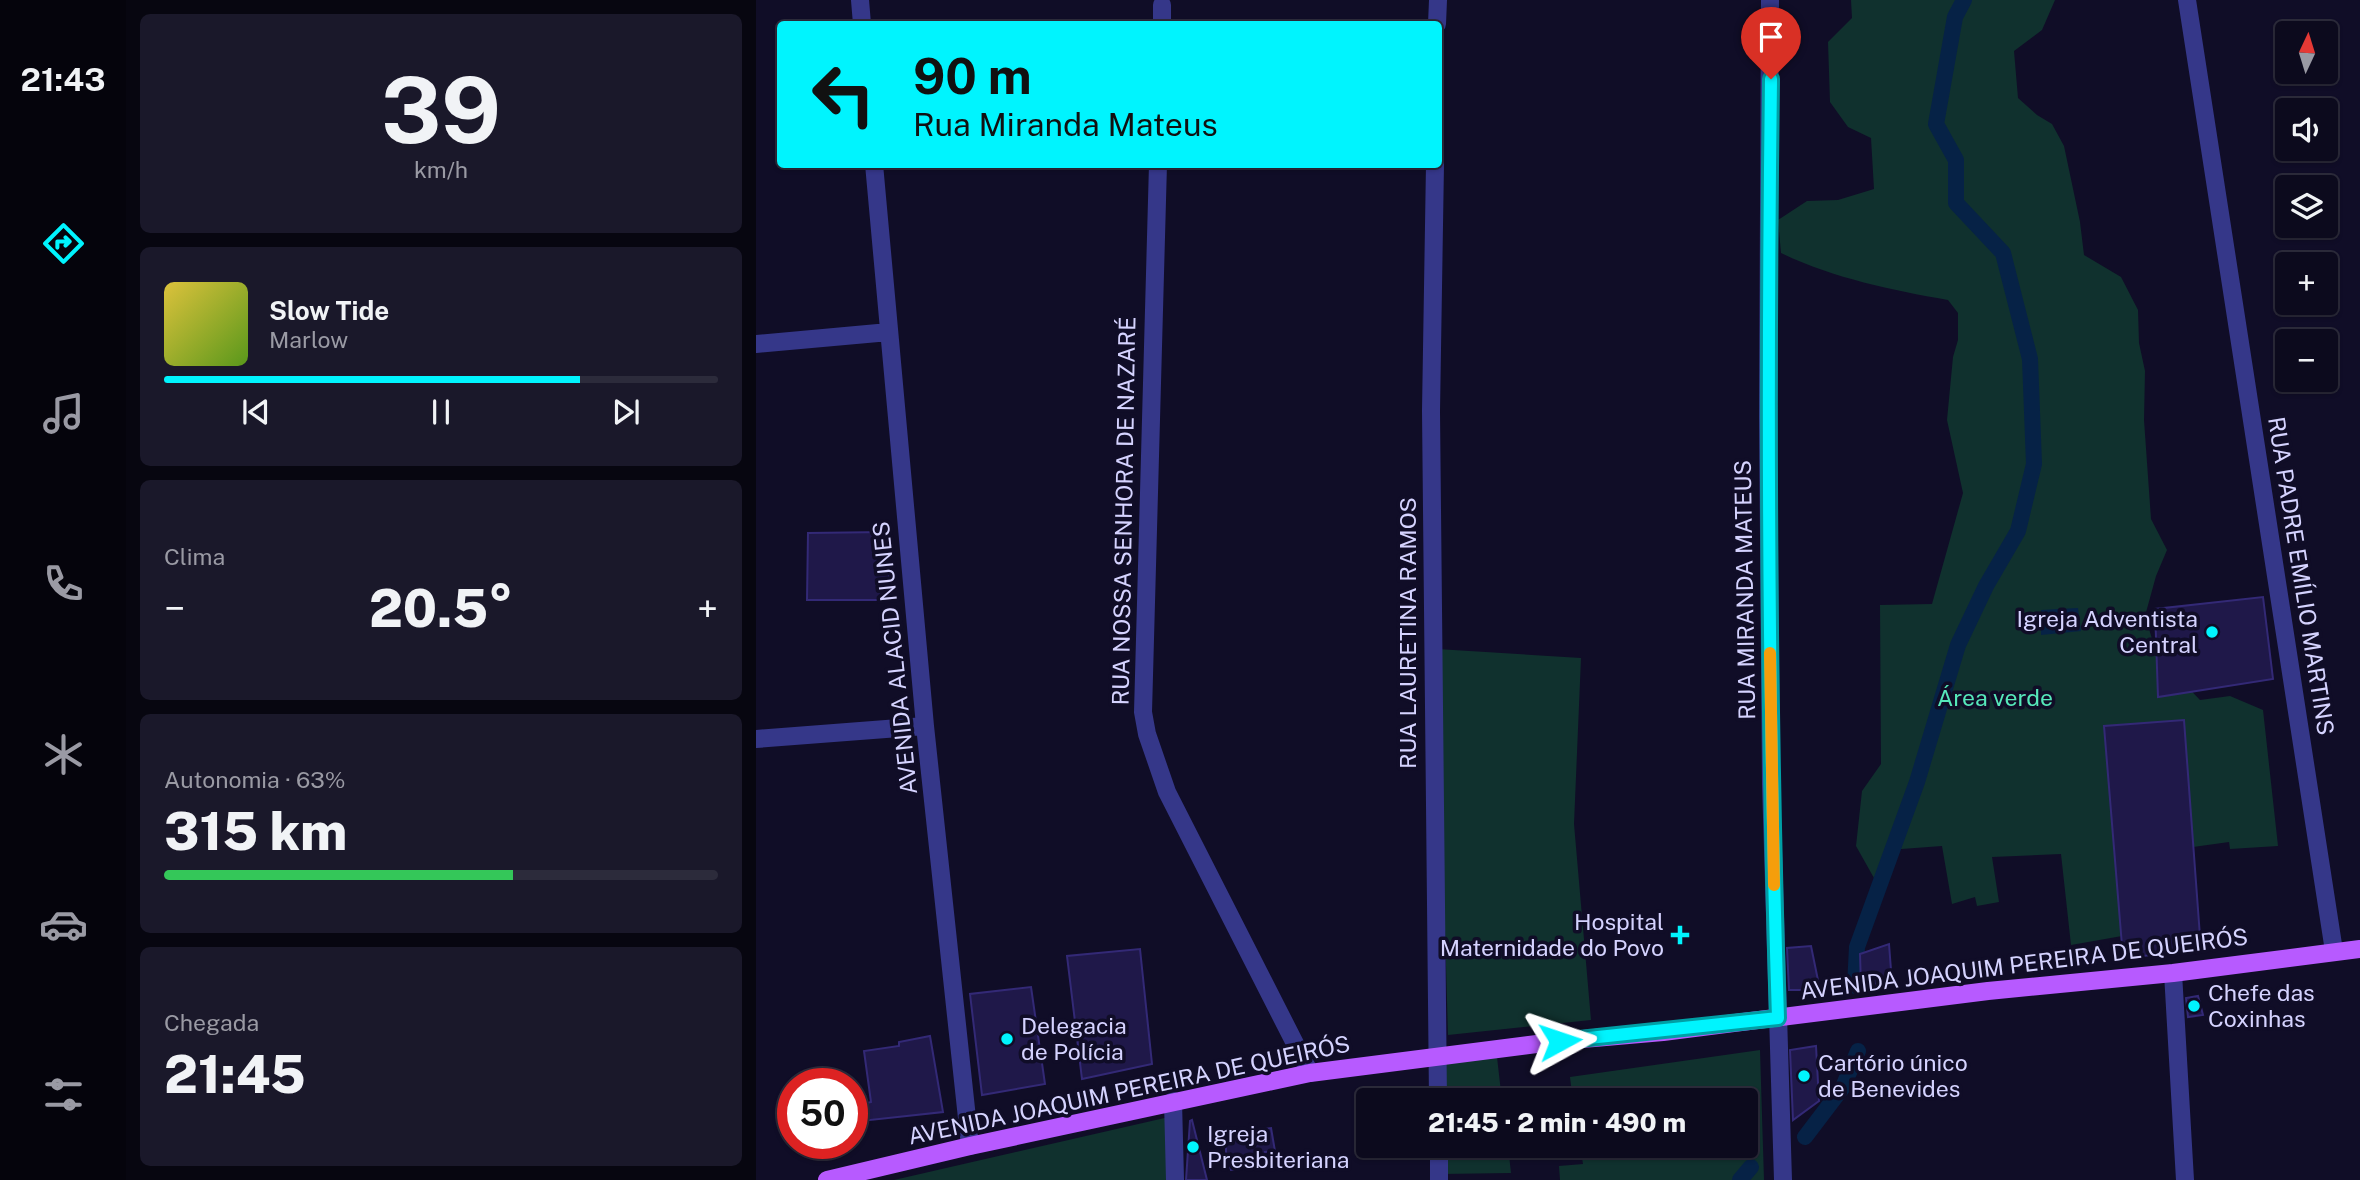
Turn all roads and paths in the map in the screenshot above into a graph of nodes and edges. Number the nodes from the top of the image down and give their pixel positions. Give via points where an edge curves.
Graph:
1 (860, 0) edge
2 (1438, 0) edge
3 (1770, 0) edge
4 (2187, 0) edge
5 (1162, 5) dead end
6 (862, 21) edge
7 (1162, 21) edge
8 (1437, 21) edge
9 (874, 168) edge
10 (1158, 168) edge
11 (1435, 168) edge
12 (889, 332) junction
13 (756, 344) edge
14 (925, 726) junction
15 (756, 739) edge
16 (2360, 949) edge
17 (2334, 951) junction
18 (2173, 973) junction
19 (1778, 1018) junction
20 (1436, 1058) junction
21 (1310, 1073) junction
22 (1437, 1088) edge
23 (1173, 1101) junction
24 (970, 1146) junction
25 (1439, 1158) edge
26 (827, 1180) edge
27 (1175, 1180) edge
28 (1439, 1180) edge
29 (1783, 1180) edge
30 (2185, 1180) edge

1 - 6 street
2 - 8 street
3 - 19 street, RUA MIRANDA MATEUS via 1768,417
4 - 17 street, RUA PADRE EMÍLIO MARTINS
5 - 7 street
9 - 12 street, AVENIDA ALACID NUNES
10 - 21 street, RUA NOSSA SENHORA DE NAZARÉ via 1143,712 1167,792
11 - 20 street, RUA LAURETINA RAMOS via 1431,424
12 - 13 street
12 - 14 street, AVENIDA ALACID NUNES
14 - 15 street
14 - 24 street, AVENIDA ALACID NUNES
16 - 17 main road, AVENIDA JOAQUIM PEREIRA DE QUEIRÓS
17 - 18 main road, AVENIDA JOAQUIM PEREIRA DE QUEIRÓS
18 - 19 main road, AVENIDA JOAQUIM PEREIRA DE QUEIRÓS
18 - 30 street
19 - 20 main road, AVENIDA JOAQUIM PEREIRA DE QUEIRÓS
19 - 29 street, RUA MIRANDA MATEUS
20 - 21 main road, AVENIDA JOAQUIM PEREIRA DE QUEIRÓS
20 - 22 street, RUA LAURETINA RAMOS
21 - 23 main road, AVENIDA JOAQUIM PEREIRA DE QUEIRÓS
23 - 24 main road, AVENIDA JOAQUIM PEREIRA DE QUEIRÓS
23 - 27 street
24 - 26 main road, AVENIDA JOAQUIM PEREIRA DE QUEIRÓS
25 - 28 street

